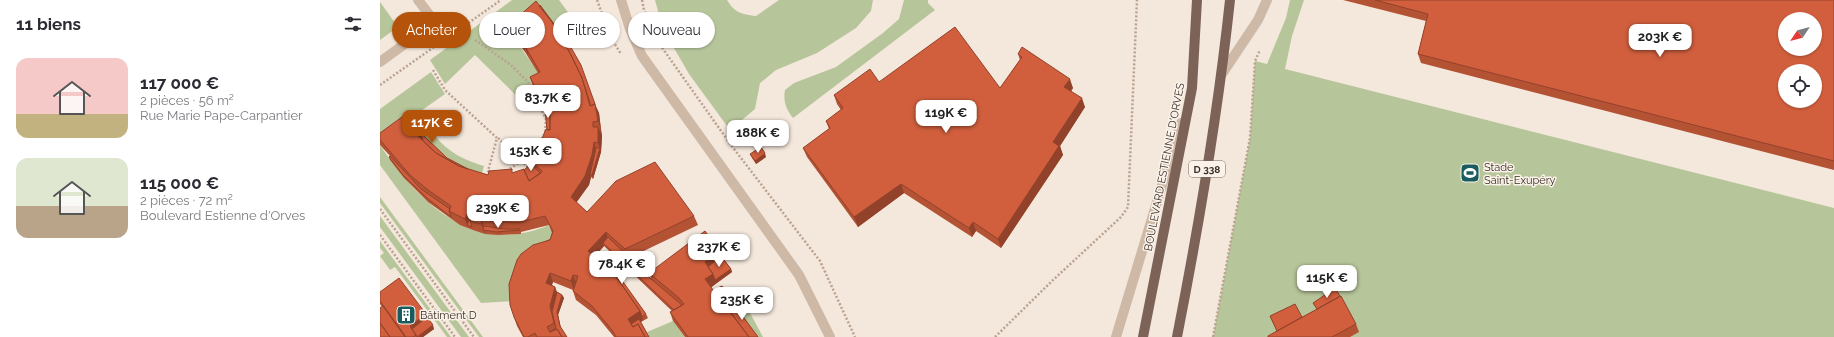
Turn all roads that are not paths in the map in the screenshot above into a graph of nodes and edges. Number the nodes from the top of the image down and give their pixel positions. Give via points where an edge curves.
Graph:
1 (418, 0) edge
2 (621, 0) edge
3 (1197, 0) edge
4 (1230, 0) edge
5 (1267, 0) edge
6 (380, 62) edge
7 (1222, 74) junction
8 (1192, 88) junction
9 (830, 337) edge
10 (1116, 337) edge
11 (1143, 337) edge
12 (1177, 337) edge

1 - 6 street via 435,22
2 - 9 street via 642,56 799,275
3 - 8 main road, BOULEVARD ESTIENNE D'ORVES / D 338
4 - 7 main road, D 338
5 - 7 street via 1258,20
7 - 12 main road, D 338
8 - 10 street
8 - 11 main road, BOULEVARD ESTIENNE D'ORVES / D 338

